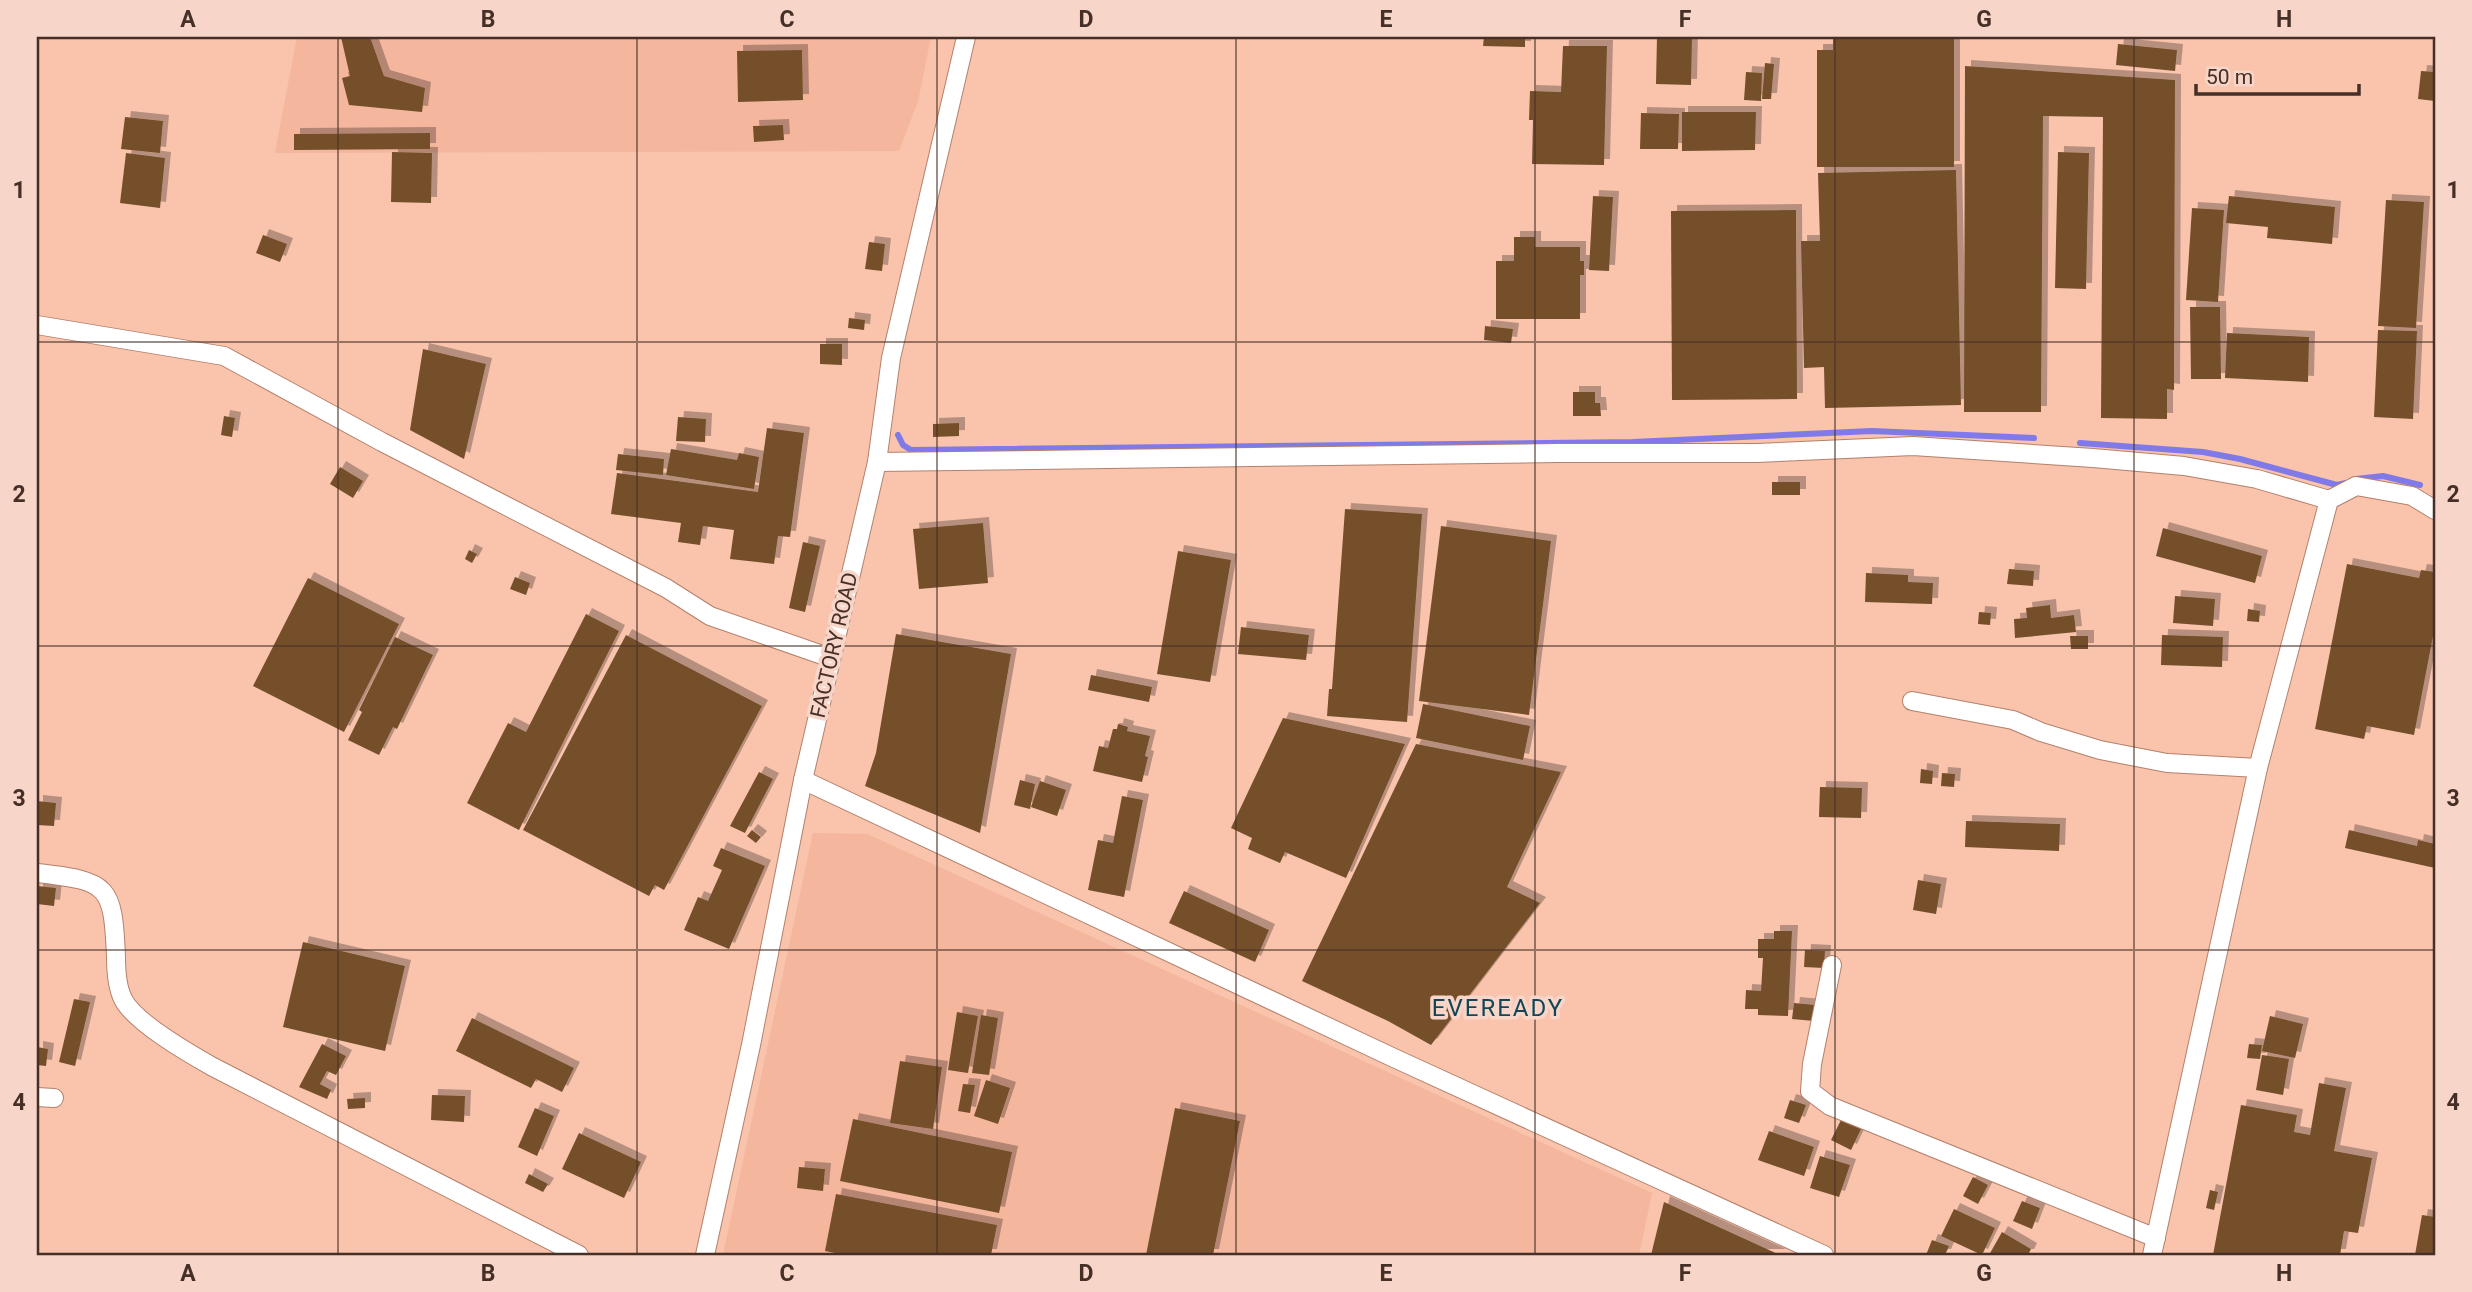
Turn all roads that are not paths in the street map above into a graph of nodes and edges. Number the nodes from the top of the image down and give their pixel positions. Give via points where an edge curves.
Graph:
1 (966, 37) edge
2 (37, 325) edge
3 (877, 462) junction
4 (2329, 500) junction
5 (2435, 510) edge
6 (831, 658) junction
7 (1912, 701) dead end
8 (2259, 768) junction
9 (803, 780) junction
10 (37, 873) edge
11 (1832, 965) dead end
12 (2154, 1246) edge
13 (579, 1255) edge
14 (705, 1255) edge
15 (1824, 1255) edge

1 - 3 street, FACTORY ROAD via 891,358
2 - 6 street via 224,356 666,588 710,616
3 - 4 street via 1757,453 1913,446 2184,466 2257,479
3 - 6 street, FACTORY ROAD
4 - 5 street via 2356,486 2412,496
4 - 8 street
6 - 9 street, FACTORY ROAD
7 - 8 street via 2013,720 2100,750 2167,762
8 - 12 street
9 - 14 street, FACTORY ROAD
9 - 15 street via 1381,1053
10 - 13 street via 76,877 102,888 112,905 116,976 123,1001 176,1045
11 - 12 street via 1810,1091 1830,1106

